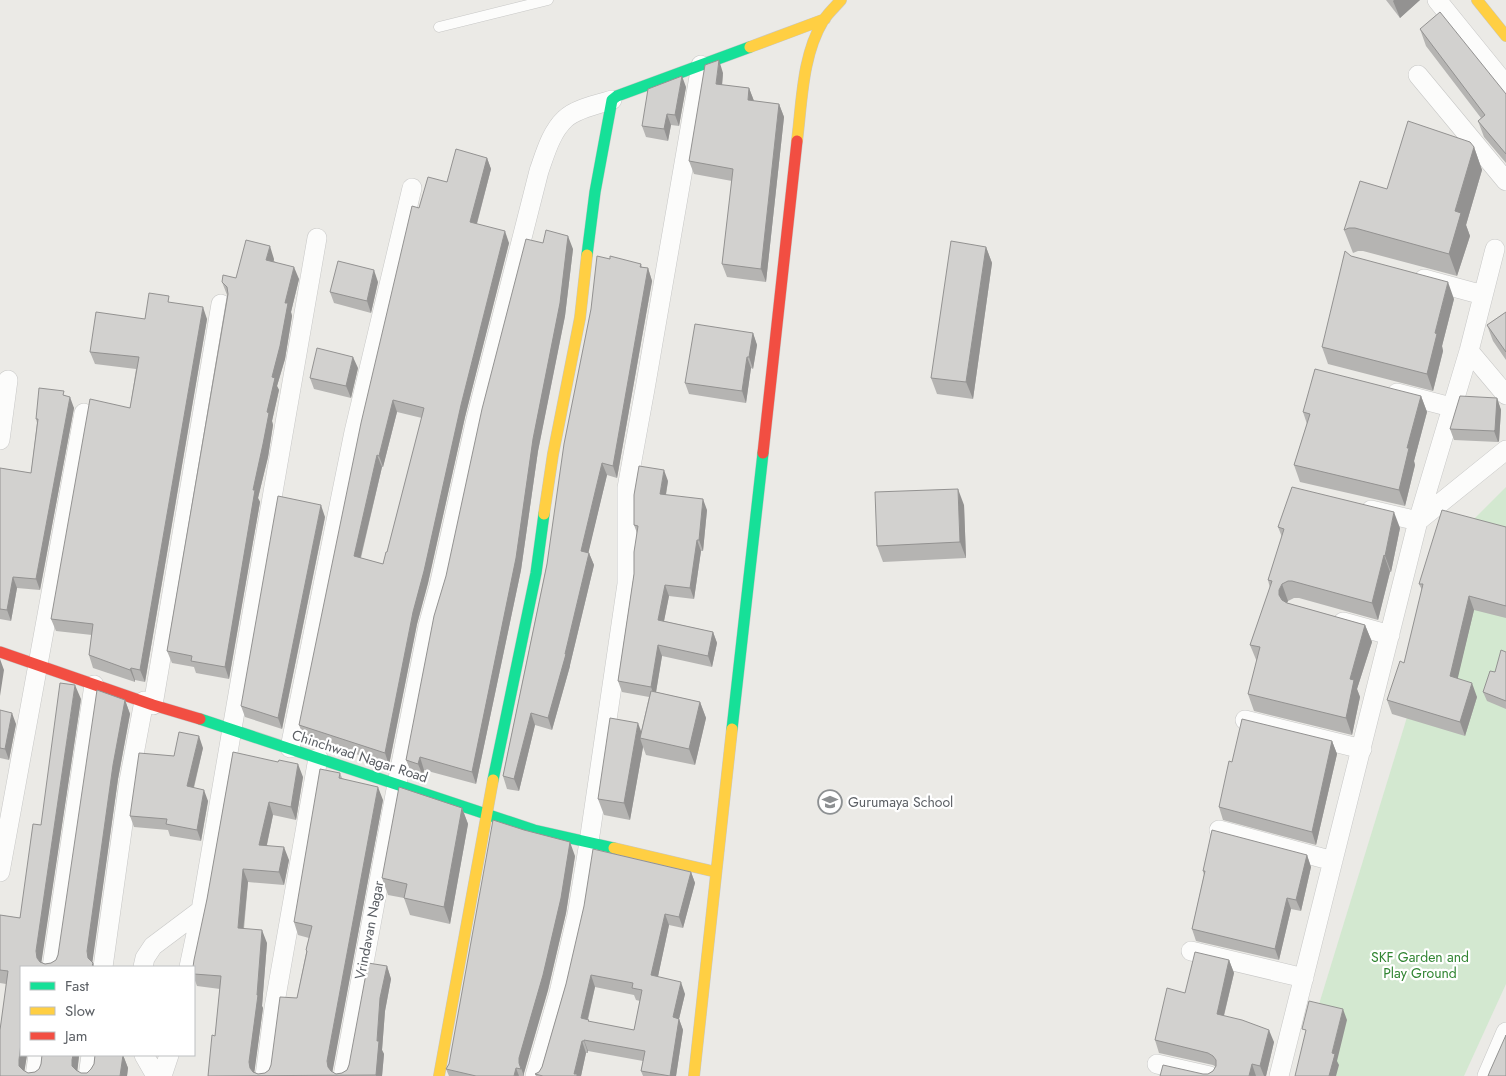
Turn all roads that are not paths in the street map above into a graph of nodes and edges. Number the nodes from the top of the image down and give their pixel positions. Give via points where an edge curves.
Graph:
1 (548, 0) edge
2 (840, 0) edge
3 (1437, 0) edge
4 (1477, 0) edge
5 (825, 19) junction
6 (439, 27) dead end
7 (1506, 36) edge
8 (701, 65) junction
9 (1418, 75) dead end
10 (1506, 86) edge
11 (612, 100) junction
12 (1506, 181) edge
13 (412, 188) dead end
14 (317, 238) dead end
15 (1495, 249) dead end
16 (1407, 275) edge
17 (1483, 295) junction
18 (221, 304) dead end
19 (1469, 351) junction
20 (8, 380) dead end
21 (1384, 390) edge
22 (1506, 395) edge
23 (1452, 407) junction
24 (84, 413) dead end
25 (0, 440) edge
26 (1506, 450) edge
27 (1355, 506) edge
28 (1418, 521) junction
29 (1324, 617) edge
30 (1390, 635) junction
31 (0, 652) edge
32 (38, 665) junction
33 (94, 684) junction
34 (148, 703) junction
35 (1245, 720) edge
36 (232, 729) junction
37 (290, 748) junction
38 (1362, 749) junction
39 (318, 758) junction
40 (397, 784) junction
41 (486, 813) junction
42 (1219, 830) edge
43 (589, 842) junction
44 (1333, 861) junction
45 (0, 872) edge
46 (716, 872) junction
47 (201, 910) junction
48 (1191, 951) dead end
49 (52, 966) edge
50 (104, 966) edge
51 (143, 966) edge
52 (189, 966) edge
53 (1304, 978) junction
54 (1506, 1032) edge
55 (38, 1056) edge
56 (91, 1056) edge
57 (145, 1056) edge
58 (169, 1056) edge
59 (1157, 1064) dead end
60 (35, 1076) edge
61 (88, 1076) edge
62 (156, 1076) edge
63 (162, 1076) edge
64 (265, 1076) edge
65 (343, 1076) edge
66 (439, 1076) edge
67 (535, 1076) edge
68 (694, 1076) edge
69 (1210, 1076) edge
70 (1279, 1076) edge
71 (1488, 1076) edge

1 - 6 lane
2 - 5 street
3 - 10 street
4 - 7 street
5 - 8 street
5 - 46 street via 816,36 803,90
8 - 11 street
8 - 43 street via 627,488 627,584
9 - 12 street
11 - 40 street, Vrindavan Nagar via 566,117 546,150 538,171 428,626
11 - 41 street via 595,192 580,318 553,454 536,573
13 - 37 street via 354,432
14 - 36 street
15 - 17 street
16 - 17 street
17 - 19 street
18 - 34 street
19 - 22 street
19 - 23 street
20 - 25 street
21 - 23 street
23 - 28 street
24 - 32 street
26 - 28 street
27 - 28 street
28 - 30 street
29 - 30 street
30 - 38 street
31 - 32 street, Chinchwad Nagar Road
32 - 33 street, Chinchwad Nagar Road
32 - 45 street
33 - 34 street, Chinchwad Nagar Road
33 - 49 street
34 - 36 street, Chinchwad Nagar Road
34 - 50 street via 129,781
35 - 38 street
36 - 37 street, Chinchwad Nagar Road
36 - 47 street
37 - 39 street, Chinchwad Nagar Road
38 - 44 street
39 - 40 street, Chinchwad Nagar Road
39 - 64 street
40 - 41 street, Chinchwad Nagar Road
40 - 65 street, Vrindavan Nagar
41 - 43 street, Chinchwad Nagar Road via 534,830
41 - 66 street
42 - 44 street
43 - 46 street, Chinchwad Nagar Road
43 - 67 street via 560,993
44 - 53 street
46 - 68 street
47 - 51 street via 154,946
47 - 52 street
48 - 53 street
53 - 70 street
54 - 71 street
55 - 60 street
56 - 61 street
57 - 62 street
58 - 63 street
59 - 69 street

